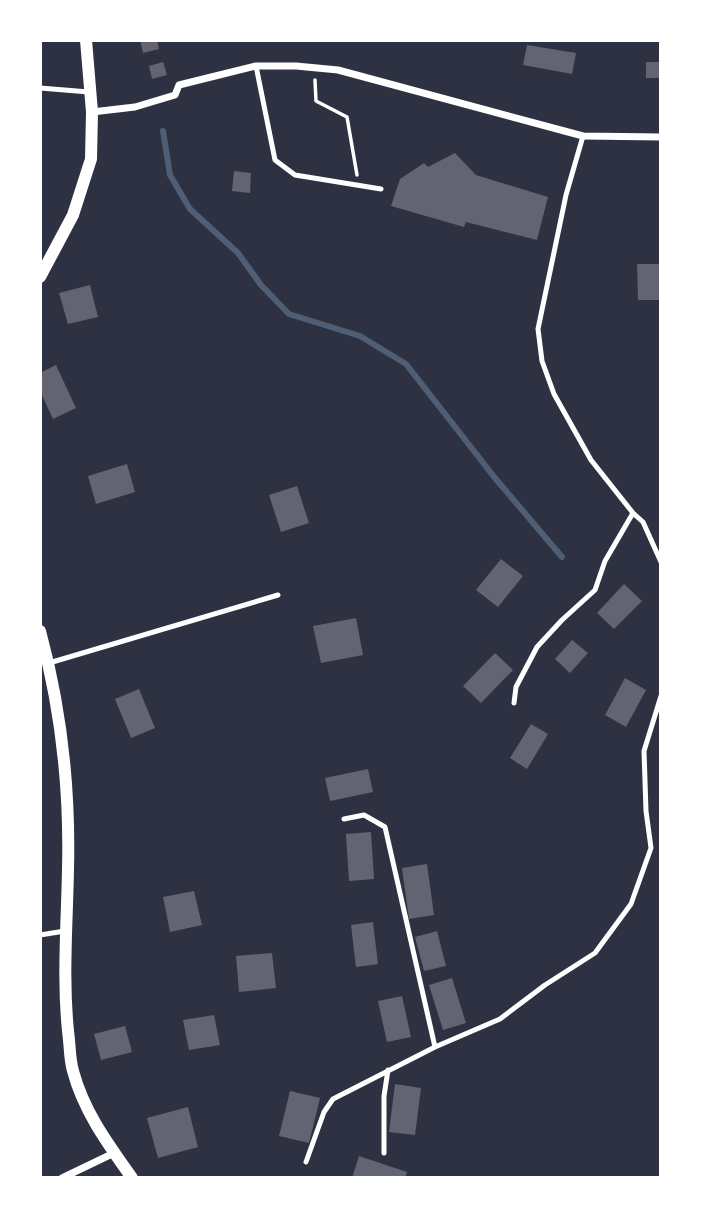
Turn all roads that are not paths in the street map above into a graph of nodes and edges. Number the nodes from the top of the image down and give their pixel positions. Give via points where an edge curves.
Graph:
1 (86, 40) edge
2 (256, 66) junction
3 (40, 88) edge
4 (90, 92) junction
5 (92, 112) junction
6 (583, 136) junction
7 (661, 136) edge
8 (381, 189) dead end
9 (40, 277) edge
10 (633, 513) junction
11 (661, 562) edge
12 (278, 595) dead end
13 (40, 631) edge
14 (49, 663) junction
15 (661, 696) edge
16 (514, 703) dead end
17 (344, 819) dead end
18 (65, 931) junction
19 (40, 935) edge
20 (435, 1047) junction
21 (388, 1070) junction
22 (114, 1153) junction
23 (384, 1153) dead end
24 (306, 1162) dead end
25 (131, 1177) edge
26 (62, 1178) edge

1 - 4 street
2 - 5 street via 179,85 175,95 135,107
2 - 6 street via 338,69
2 - 8 lane via 275,160 295,175
3 - 4 lane
4 - 5 street
5 - 9 street via 92,159 74,215
6 - 7 street
6 - 10 lane via 538,329 542,361 554,394 591,460
10 - 11 lane via 643,522
10 - 16 lane via 605,561 595,590 537,647 516,687
12 - 14 lane
13 - 14 street
14 - 18 street via 63,744 68,817
15 - 20 lane via 644,751 651,848 631,904 595,953 500,1019
17 - 20 lane via 364,816 386,827
18 - 19 lane
18 - 22 street via 72,1070 88,1113
20 - 21 lane
21 - 23 lane
21 - 24 lane via 333,1099
22 - 25 street
22 - 26 street

